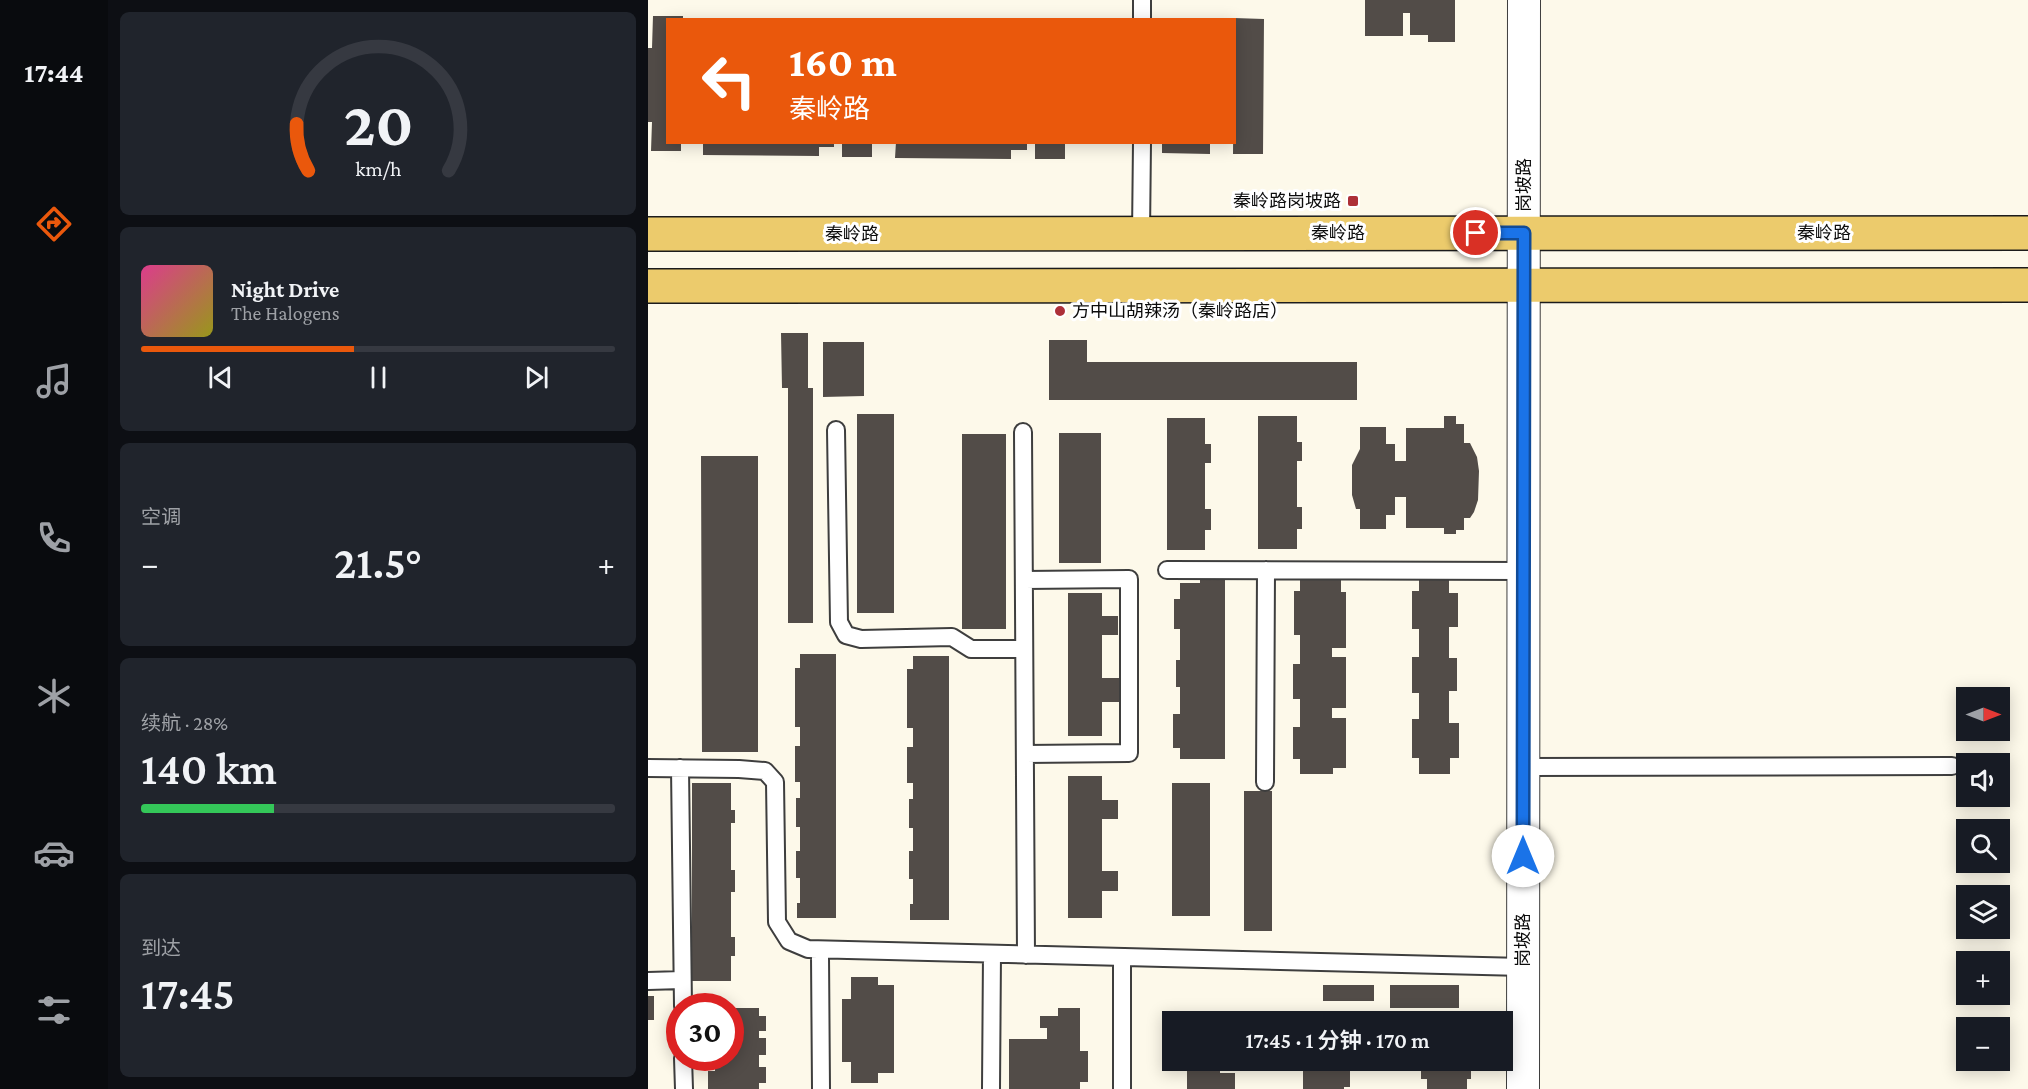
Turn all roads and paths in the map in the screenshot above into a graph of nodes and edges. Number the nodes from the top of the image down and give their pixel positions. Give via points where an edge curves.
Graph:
1 (1142, 0) edge
2 (1524, 0) edge
3 (1142, 18) edge
4 (1142, 144) edge
5 (1524, 233) junction
6 (2028, 233) edge
7 (648, 234) edge
8 (1141, 234) junction
9 (2028, 285) edge
10 (648, 286) edge
11 (1524, 286) junction
12 (836, 430) dead end
13 (1023, 432) dead end
14 (1167, 570) dead end
15 (1266, 570) junction
16 (1523, 571) junction
17 (1024, 580) junction
18 (1024, 649) junction
19 (1025, 754) junction
20 (1523, 766) junction
21 (1952, 766) dead end
22 (648, 768) edge
23 (680, 768) junction
24 (1265, 782) dead end
25 (992, 954) junction
26 (1026, 955) junction
27 (820, 956) dead end
28 (1122, 957) junction
29 (1523, 967) junction
30 (682, 980) junction
31 (648, 981) edge
32 (682, 993) edge
33 (683, 1071) edge
34 (684, 1089) edge
35 (821, 1089) edge
36 (991, 1089) edge
37 (1122, 1089) edge
38 (1523, 1089) edge

1 - 3 lane
2 - 5 street, 岗坡路
4 - 8 lane
5 - 6 main road, 秦岭路
5 - 8 main road, 秦岭路
5 - 11 street, 岗坡路
7 - 8 main road, 秦岭路
9 - 11 main road
10 - 11 main road
11 - 16 street, 岗坡路
12 - 18 lane via 839,622 846,635 861,639 952,637 971,649
13 - 17 lane
14 - 15 lane
15 - 16 lane
15 - 24 lane
16 - 20 street, 岗坡路
17 - 18 lane
17 - 19 lane via 1129,579 1130,753
18 - 19 lane
19 - 26 lane
20 - 21 lane
20 - 29 street, 岗坡路
22 - 23 lane
23 - 25 lane via 765,771 775,782 777,922 789,941 808,950
23 - 30 lane
25 - 26 lane
25 - 36 lane
26 - 28 lane
27 - 35 lane
28 - 29 lane
28 - 37 lane
29 - 38 street, 岗坡路
30 - 31 lane
30 - 32 lane
33 - 34 lane

